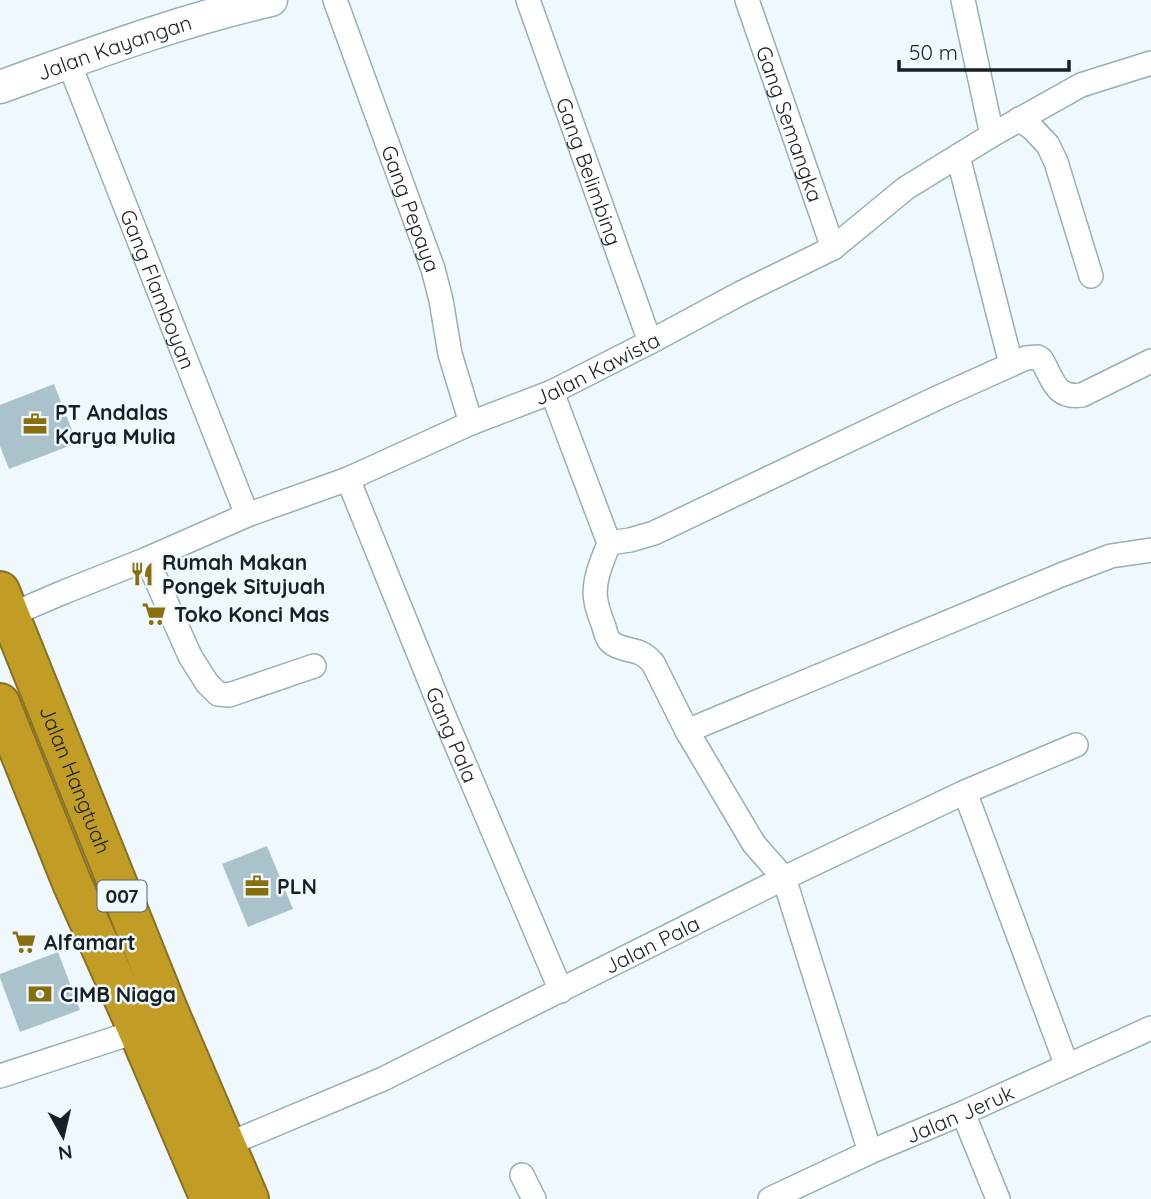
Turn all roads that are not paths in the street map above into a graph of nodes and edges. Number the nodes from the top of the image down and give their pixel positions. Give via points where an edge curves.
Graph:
1 (271, 0) edge
2 (335, 0) edge
3 (528, 0) edge
4 (747, 0) edge
5 (963, 0) edge
6 (69, 62) junction
7 (1151, 63) edge
8 (0, 87) edge
9 (1019, 119) junction
10 (992, 135) junction
11 (958, 156) junction
12 (833, 248) junction
13 (1091, 276) dead end
14 (650, 342) junction
15 (1151, 361) edge
16 (1010, 364) junction
17 (552, 392) junction
18 (471, 423) junction
19 (348, 479) junction
20 (247, 516) junction
21 (610, 543) junction
22 (1151, 550) edge
23 (147, 559) junction
24 (5, 603) edge
25 (314, 666) dead end
26 (0, 703) edge
27 (687, 731) junction
28 (1076, 745) dead end
29 (965, 792) junction
30 (783, 878) junction
31 (561, 990) junction
32 (1151, 1028) edge
33 (138, 1031) junction
34 (1067, 1066) junction
35 (0, 1076) edge
36 (963, 1113) junction
37 (226, 1145) junction
38 (870, 1152) junction
39 (522, 1175) dead end
40 (210, 1199) edge
41 (249, 1199) edge
42 (534, 1199) edge
43 (770, 1199) edge
44 (998, 1199) edge

1 - 6 street, Jalan Kayangan via 158,31
2 - 18 street, Gang Pepaya via 433,269 450,354
3 - 14 street, Gang Belimbing
4 - 12 street, Gang Semangka
5 - 10 street
6 - 8 street, Jalan Kayangan
6 - 20 street, Gang Flamboyan
7 - 9 street, Jalan Kawista via 1081,85
9 - 10 street, Jalan Kawista
9 - 13 street via 1048,145 1056,162
10 - 11 street, Jalan Kawista
11 - 12 street, Jalan Kawista via 906,188
11 - 16 street
12 - 14 street, Jalan Kawista
14 - 17 street, Jalan Kawista
15 - 16 street via 1075,396 1056,387 1038,357
16 - 21 street via 654,533
17 - 18 street, Jalan Kawista
17 - 21 street
18 - 19 street, Jalan Kawista
19 - 20 street, Jalan Kawista
19 - 31 street, Gang Pala
20 - 23 street, Jalan Kawista
21 - 27 street via 595,599 607,636 615,645 638,651 653,663
22 - 27 street via 1111,556 1061,575
23 - 24 street, Jalan Kawista via 64,592
23 - 25 street via 190,656 218,694 229,695
24 - 37 highway, Jalan Hangtuah / 007
26 - 33 highway, Jalan Hangtuah / 007
27 - 30 street via 754,844
28 - 29 street, Jalan Pala
29 - 30 street, Jalan Pala
29 - 34 street
30 - 31 street, Jalan Pala
30 - 38 street
31 - 37 street, Jalan Pala via 383,1079
32 - 34 street, Jalan Jeruk
33 - 35 street
33 - 40 highway, Jalan Hangtuah / 007
34 - 36 street, Jalan Jeruk
36 - 38 street, Jalan Jeruk
36 - 44 street
37 - 41 highway, Jalan Hangtuah / 007
38 - 43 street, Jalan Jeruk
39 - 42 street

